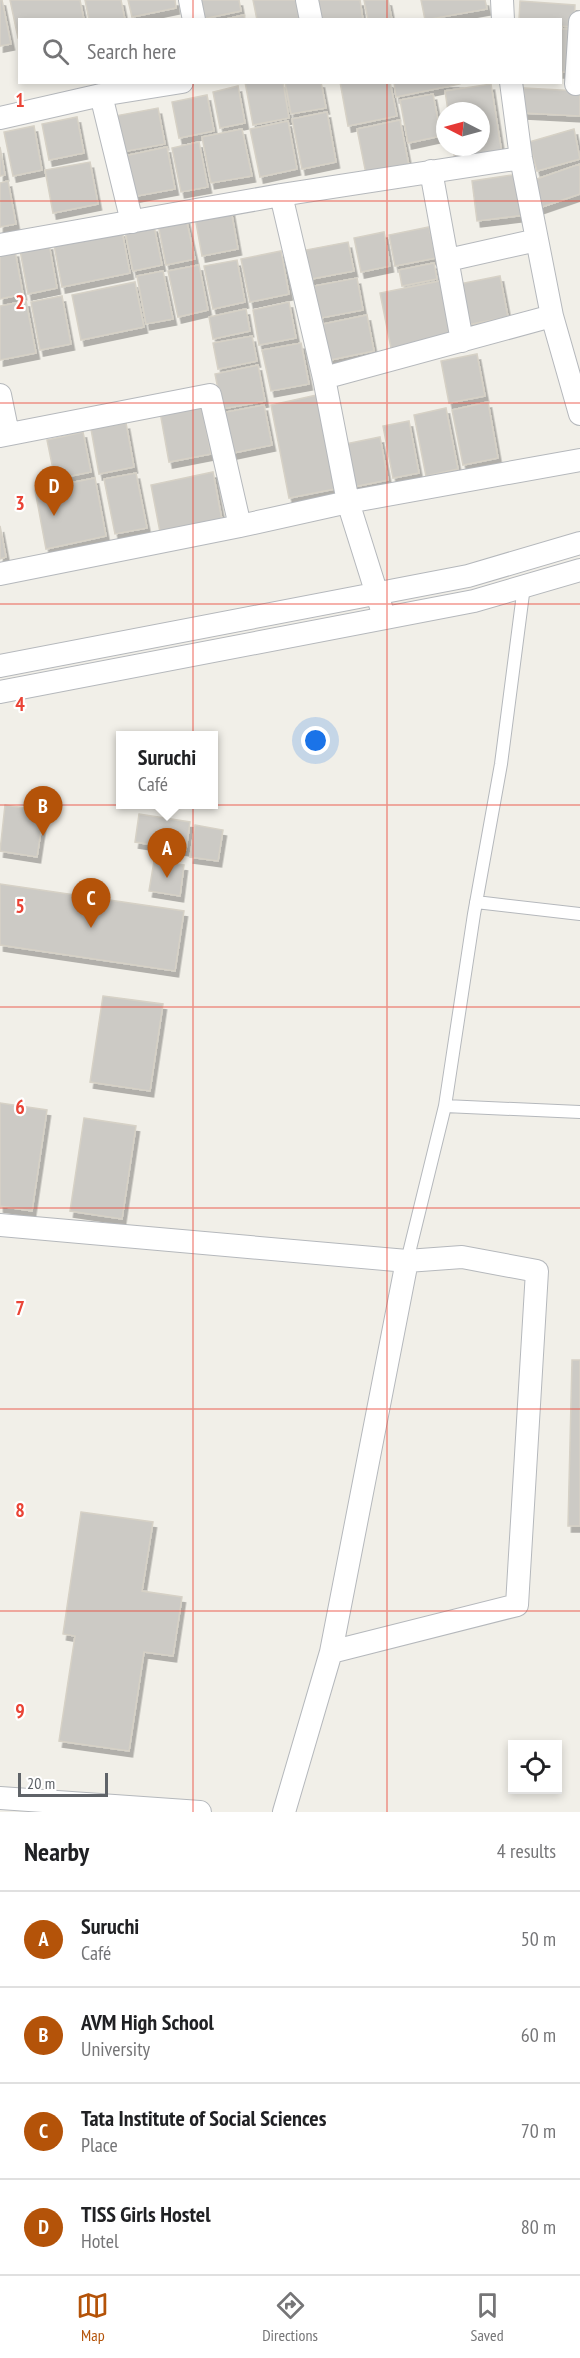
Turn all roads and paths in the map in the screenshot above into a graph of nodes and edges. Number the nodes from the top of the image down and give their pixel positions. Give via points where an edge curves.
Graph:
1 (190, 0) edge
2 (307, 0) edge
3 (502, 0) edge
4 (194, 18) edge
5 (311, 18) edge
6 (503, 18) edge
7 (580, 22) edge
8 (572, 83) edge
9 (170, 84) edge
10 (511, 84) edge
11 (101, 96) junction
12 (0, 118) edge
13 (521, 158) junction
14 (431, 171) junction
15 (281, 195) junction
16 (132, 222) junction
17 (537, 240) junction
18 (0, 245) edge
19 (448, 260) junction
20 (552, 316) junction
21 (462, 340) junction
22 (324, 378) junction
23 (0, 395) edge
24 (580, 414) edge
25 (4, 435) edge
26 (580, 460) edge
27 (348, 502) junction
28 (240, 526) junction
29 (580, 543) edge
30 (580, 570) edge
31 (0, 574) edge
32 (524, 586) junction
33 (377, 592) junction
34 (384, 617) junction
35 (0, 666) edge
36 (0, 692) edge
37 (476, 902) junction
38 (580, 914) edge
39 (445, 1107) junction
40 (580, 1112) edge
41 (0, 1225) edge
42 (407, 1261) junction
43 (331, 1652) junction
44 (0, 1798) edge
45 (200, 1812) edge
46 (284, 1812) edge

1 - 4 street
2 - 5 street
3 - 6 street
7 - 8 street
9 - 11 street
10 - 13 street
11 - 12 street
11 - 16 street
13 - 14 street
13 - 17 street
14 - 15 street
14 - 19 street
15 - 16 street
15 - 22 street
16 - 18 street
17 - 19 street
17 - 20 street
19 - 21 street
20 - 21 street
20 - 24 street
21 - 22 street
22 - 27 street
23 - 25 street
25 - 28 street via 210,395
26 - 27 street
27 - 28 street
27 - 33 street
28 - 31 street
29 - 33 street via 468,576
30 - 32 street
32 - 34 street via 474,601
32 - 37 lane via 501,765
33 - 34 street
33 - 35 street
34 - 36 street
37 - 38 lane
37 - 39 lane
39 - 40 lane
39 - 42 lane
41 - 42 street
42 - 43 street
42 - 43 street via 462,1257 537,1271 517,1605
43 - 46 street
44 - 45 street

